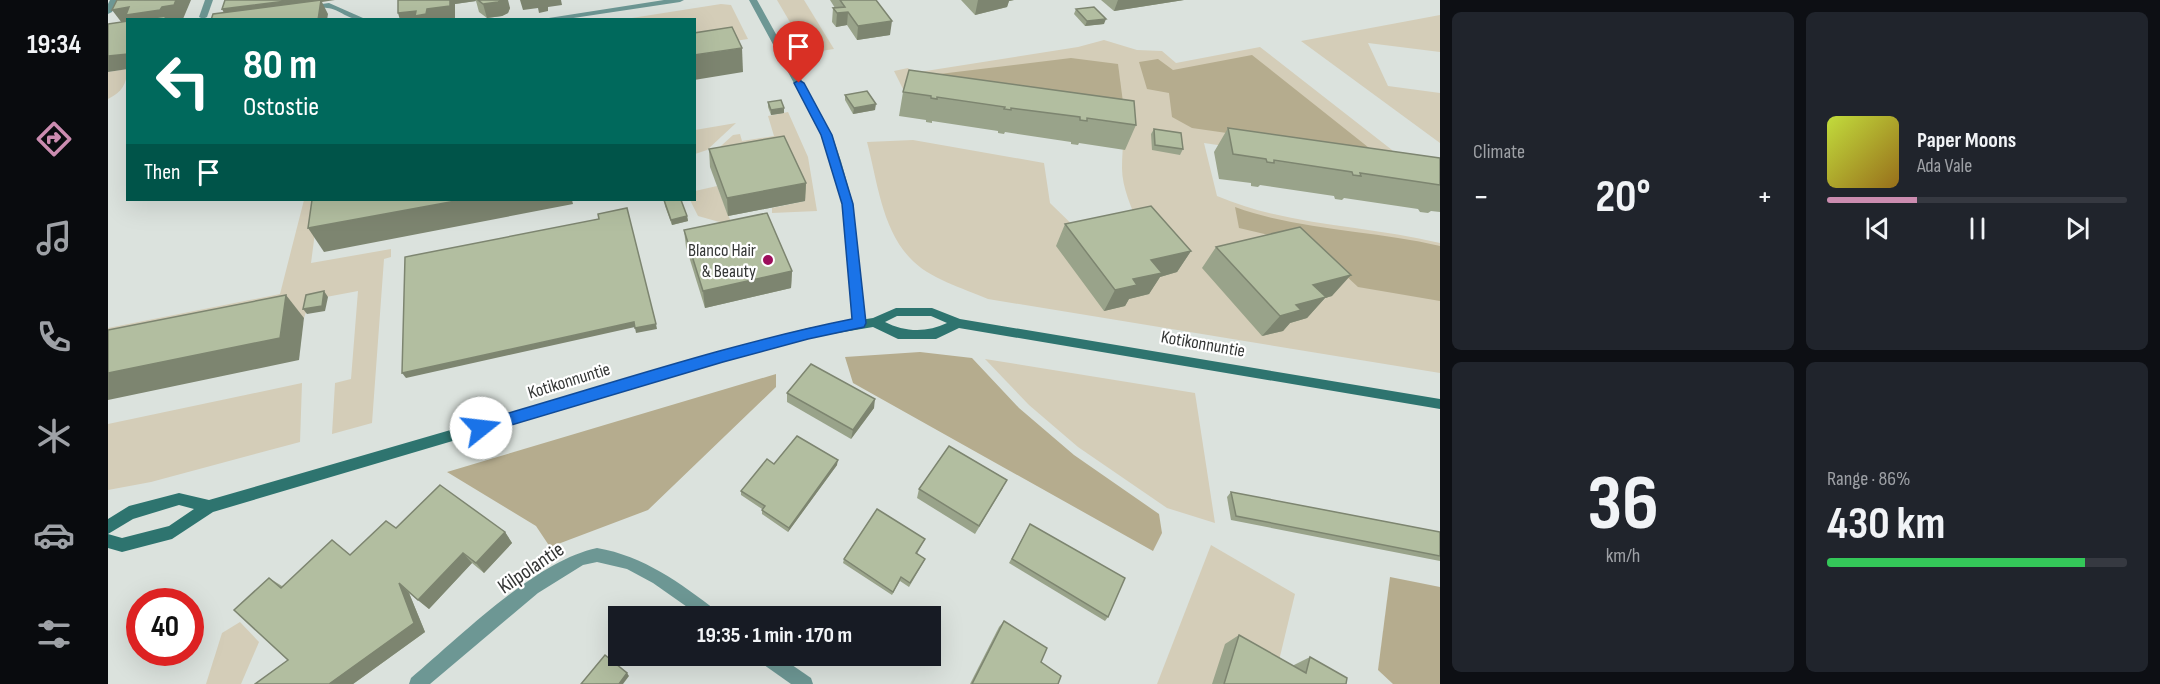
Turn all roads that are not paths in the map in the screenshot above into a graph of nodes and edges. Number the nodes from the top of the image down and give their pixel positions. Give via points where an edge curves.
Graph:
1 (114, 0) edge
2 (210, 0) edge
3 (680, 0) edge
4 (753, 0) edge
5 (297, 9) edge
6 (108, 12) edge
7 (203, 17) dead end
8 (356, 18) edge
9 (554, 18) edge
10 (874, 322) junction
11 (859, 323) junction
12 (958, 323) junction
13 (1440, 404) edge
14 (208, 507) junction
15 (108, 527) edge
16 (108, 541) edge
17 (698, 606) edge
18 (780, 666) edge
19 (417, 684) edge
20 (805, 684) edge

1 - 6 street
2 - 7 street
3 - 9 street
4 - 11 street via 826,135 836,161 848,204
5 - 8 street via 329,5
10 - 11 street, Kotikonnuntie
10 - 12 street, Kotikonnuntie via 896,312 932,312
10 - 12 street, Kotikonnuntie via 898,334 936,334
11 - 14 street, Kotikonnuntie via 692,365
12 - 13 street, Kotikonnuntie
14 - 15 street via 179,499 129,513
14 - 16 street, Kotikonnuntie via 172,532 122,545
17 - 19 street, Kilpolantie via 644,569 594,554 535,586
18 - 20 street

